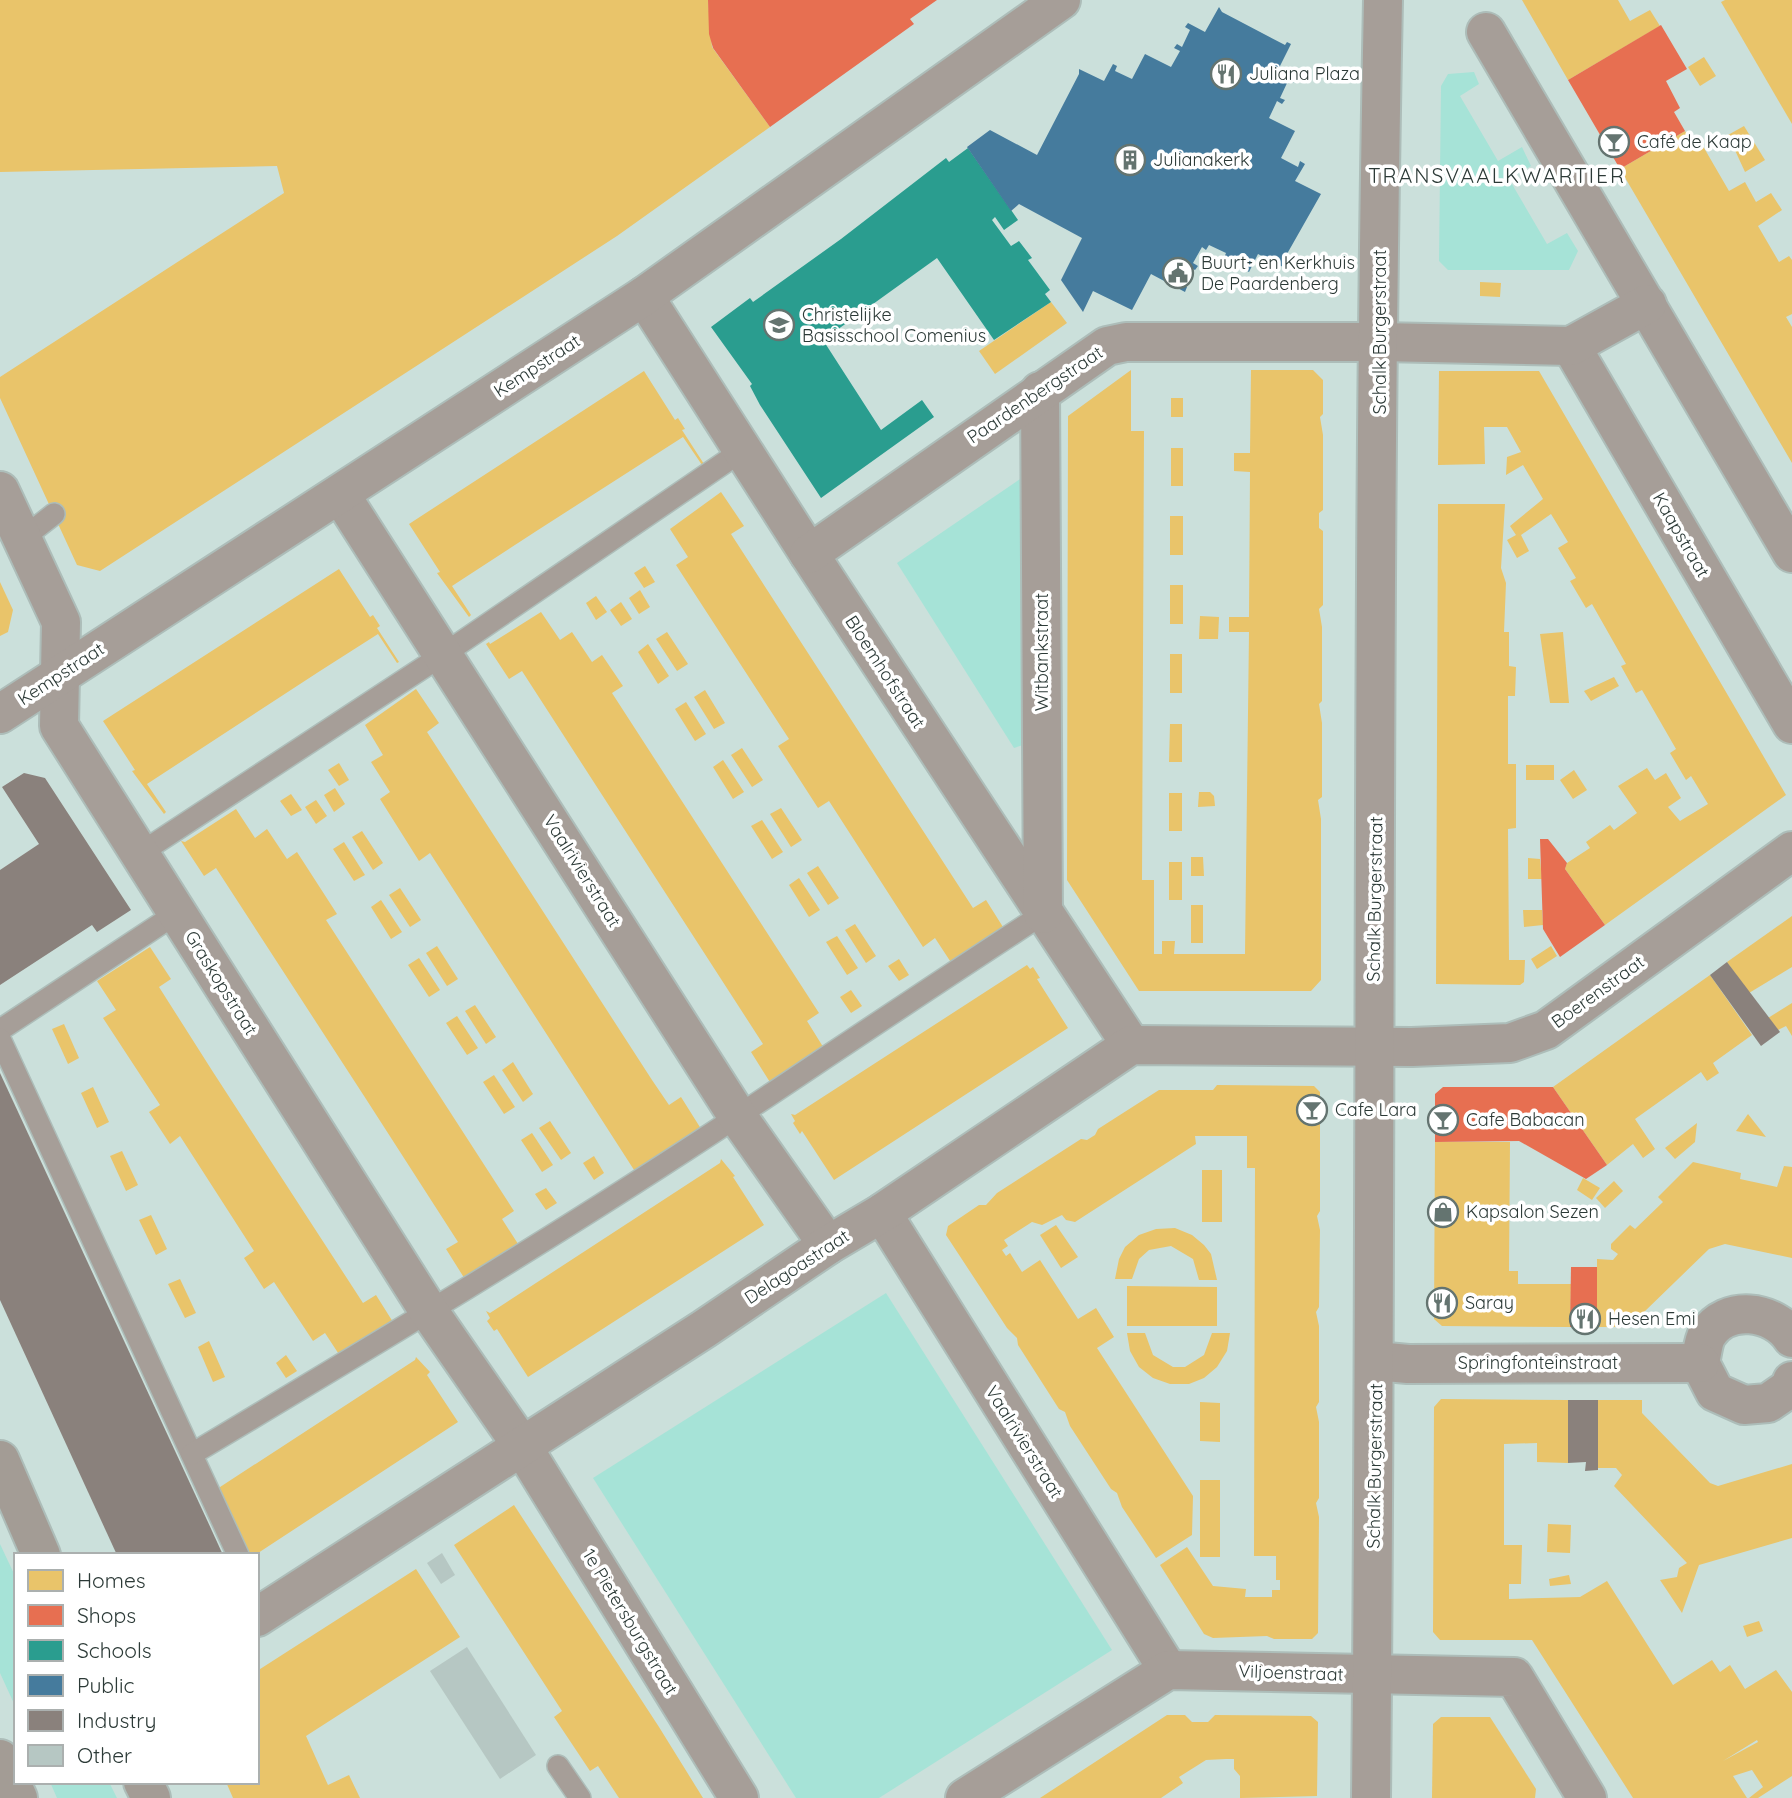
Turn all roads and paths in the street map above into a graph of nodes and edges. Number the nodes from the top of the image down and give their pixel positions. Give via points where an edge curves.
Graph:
1 (1061, 0) edge
2 (1383, 0) edge
3 (1486, 32) dead end
4 (644, 296) junction
5 (1647, 304) junction
6 (1380, 342) junction
7 (1571, 346) junction
8 (1040, 391) junction
9 (743, 450) junction
10 (0, 491) edge
11 (340, 494) junction
12 (54, 514) dead end
13 (22, 539) junction
14 (1792, 553) edge
15 (808, 554) junction
16 (443, 654) junction
17 (58, 676) junction
18 (0, 714) edge
19 (1792, 724) edge
20 (1792, 851) edge
21 (139, 854) junction
22 (177, 913) junction
23 (1043, 914) junction
24 (0, 1030) edge
25 (0, 1039) edge
26 (1131, 1045) junction
27 (1374, 1048) junction
28 (738, 1116) junction
29 (882, 1213) junction
30 (828, 1245) junction
31 (429, 1313) junction
32 (1792, 1336) edge
33 (1376, 1361) junction
34 (1700, 1363) junction
35 (1792, 1381) edge
36 (522, 1446) junction
37 (192, 1454) junction
38 (0, 1460) edge
39 (40, 1553) edge
40 (237, 1553) edge
41 (259, 1609) edge
42 (1168, 1670) junction
43 (1373, 1675) junction
44 (0, 1759) edge
45 (558, 1766) dead end
46 (18, 1798) edge
47 (580, 1798) edge
48 (739, 1798) edge
49 (965, 1798) edge
50 (1371, 1798) edge
51 (1587, 1798) edge

1 - 4 street, Kempstraat
2 - 6 street, Schalk Burgerstraat
3 - 5 street
4 - 9 street, Bloemhofstraat
4 - 11 street, Kempstraat
5 - 7 street
5 - 14 street
6 - 7 street
6 - 8 street, Paardenbergstraat via 1126,342 1092,354
6 - 27 street, Schalk Burgerstraat
7 - 19 street, Kaapstraat
8 - 15 street, Paardenbergstraat
8 - 23 street, Witbankstraat
9 - 15 street, Bloemhofstraat
9 - 16 lane
10 - 13 street, Graskopstraat
11 - 16 street, Vaalrivierstraat
11 - 17 street, Kempstraat
12 - 13 lane
13 - 17 street, Graskopstraat via 61,622
15 - 23 street, Bloemhofstraat
16 - 21 lane
16 - 28 street, Vaalrivierstraat
17 - 18 street, Kempstraat
17 - 21 street, Graskopstraat via 59,726
20 - 27 street, Boerenstraat via 1546,1030 1510,1043
21 - 22 street, Graskopstraat
22 - 24 lane
22 - 31 street, Graskopstraat
23 - 26 street, Bloemhofstraat
23 - 28 lane
25 - 37 lane
26 - 27 street
26 - 29 street, Delagoastraat
27 - 33 street, Schalk Burgerstraat
28 - 30 street, Vaalrivierstraat
28 - 31 lane
29 - 30 street, Delagoastraat
29 - 42 street, Vaalrivierstraat
30 - 36 street, Delagoastraat
31 - 36 street, Graskopstraat
31 - 37 lane
32 - 34 street via 1775,1321 1755,1314 1727,1316 1707,1335
33 - 34 street, Springfonteinstraat
33 - 43 street, Schalk Burgerstraat
34 - 35 street via 1715,1392 1744,1405 1768,1403 1791,1387
36 - 41 street, Delagoastraat
36 - 48 street, 1e Pietersburgstraat
37 - 40 lane
38 - 39 street
42 - 43 street, Viljoenstraat
42 - 49 street
43 - 50 street, Schalk Burgerstraat
43 - 51 street, Viljoenstraat via 1514,1678
44 - 46 street
45 - 47 lane

